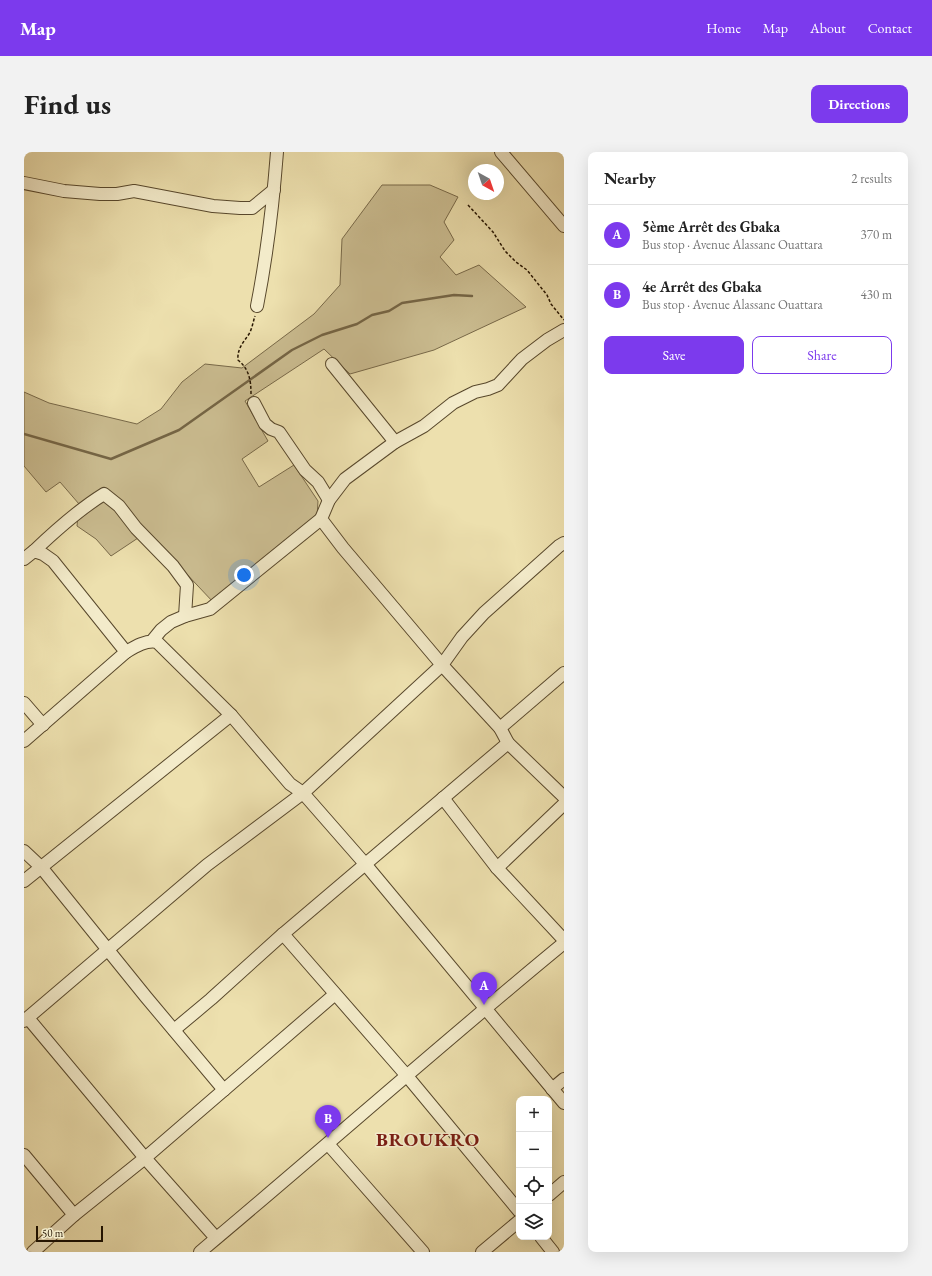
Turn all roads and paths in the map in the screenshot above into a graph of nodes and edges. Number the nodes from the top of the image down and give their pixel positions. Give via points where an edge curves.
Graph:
1 (277, 152) edge
2 (501, 152) edge
3 (24, 183) edge
4 (274, 190) junction
5 (468, 205) dead end
6 (564, 226) edge
7 (257, 306) joint
8 (564, 320) edge
9 (564, 330) edge
10 (332, 364) dead end
11 (254, 403) joint
12 (394, 442) junction
13 (329, 500) junction
14 (321, 519) junction
15 (564, 543) edge
16 (34, 551) junction
17 (24, 559) edge
18 (185, 616) junction
19 (152, 641) junction
20 (126, 652) junction
21 (442, 665) junction
22 (564, 673) edge
23 (24, 703) edge
24 (231, 716) junction
25 (43, 726) junction
26 (500, 728) junction
27 (24, 741) edge
28 (508, 743) junction
29 (303, 793) junction
30 (564, 797) edge
31 (443, 798) junction
32 (564, 804) edge
33 (24, 851) edge
34 (366, 865) junction
35 (41, 867) junction
36 (497, 868) junction
37 (24, 881) edge
38 (283, 934) junction
39 (564, 941) edge
40 (108, 950) junction
41 (334, 995) junction
42 (484, 1009) junction
43 (26, 1019) edge
44 (174, 1030) junction
45 (407, 1076) junction
46 (564, 1079) edge
47 (552, 1089) junction
48 (224, 1090) junction
49 (564, 1103) edge
50 (328, 1144) junction
51 (24, 1156) edge
52 (145, 1158) junction
53 (564, 1182) edge
54 (552, 1192) edge
55 (516, 1207) edge
56 (74, 1215) junction
57 (516, 1224) edge
58 (216, 1238) junction
59 (543, 1240) edge
60 (33, 1252) edge
61 (200, 1252) edge
62 (423, 1252) edge
63 (482, 1252) edge
64 (553, 1252) edge

1 - 4 street
2 - 6 street
3 - 4 street via 64,191 100,194 134,191 240,208 252,208
4 - 7 street
5 - 8 path via 493,232 505,251 528,270
7 - 11 path via 250,333 238,355 238,360 251,382 251,399
9 - 12 street via 522,359 498,385 465,396 424,426
10 - 12 street
11 - 13 street via 265,424 279,432
12 - 13 street via 345,479
13 - 14 street
14 - 18 street via 210,609
14 - 21 street
15 - 21 street via 484,613 462,637
16 - 17 street
16 - 18 street via 90,502 104,494 119,506 187,585
16 - 20 street via 53,561
18 - 19 street via 171,622
19 - 20 street
19 - 24 street via 157,642
20 - 25 street
21 - 26 street
21 - 29 street
22 - 26 street
23 - 25 street
24 - 29 street via 290,784
24 - 35 street
25 - 27 street
26 - 28 street
28 - 30 street
28 - 31 street
29 - 34 street
29 - 40 street via 207,865
31 - 34 street
31 - 36 street
32 - 36 street
33 - 35 street
34 - 38 street
34 - 42 street
35 - 37 street
35 - 40 street
36 - 39 street
38 - 41 street
38 - 44 street
39 - 42 street
40 - 43 street
40 - 44 street
41 - 45 street
41 - 48 street
42 - 45 street
42 - 47 street
43 - 52 street
44 - 48 street
45 - 50 street
45 - 55 street
46 - 47 street
47 - 49 street
48 - 52 street
50 - 58 street
50 - 62 street
51 - 56 street
52 - 56 street
52 - 58 street
53 - 54 street
56 - 60 street
57 - 63 street
58 - 61 street
59 - 64 street

